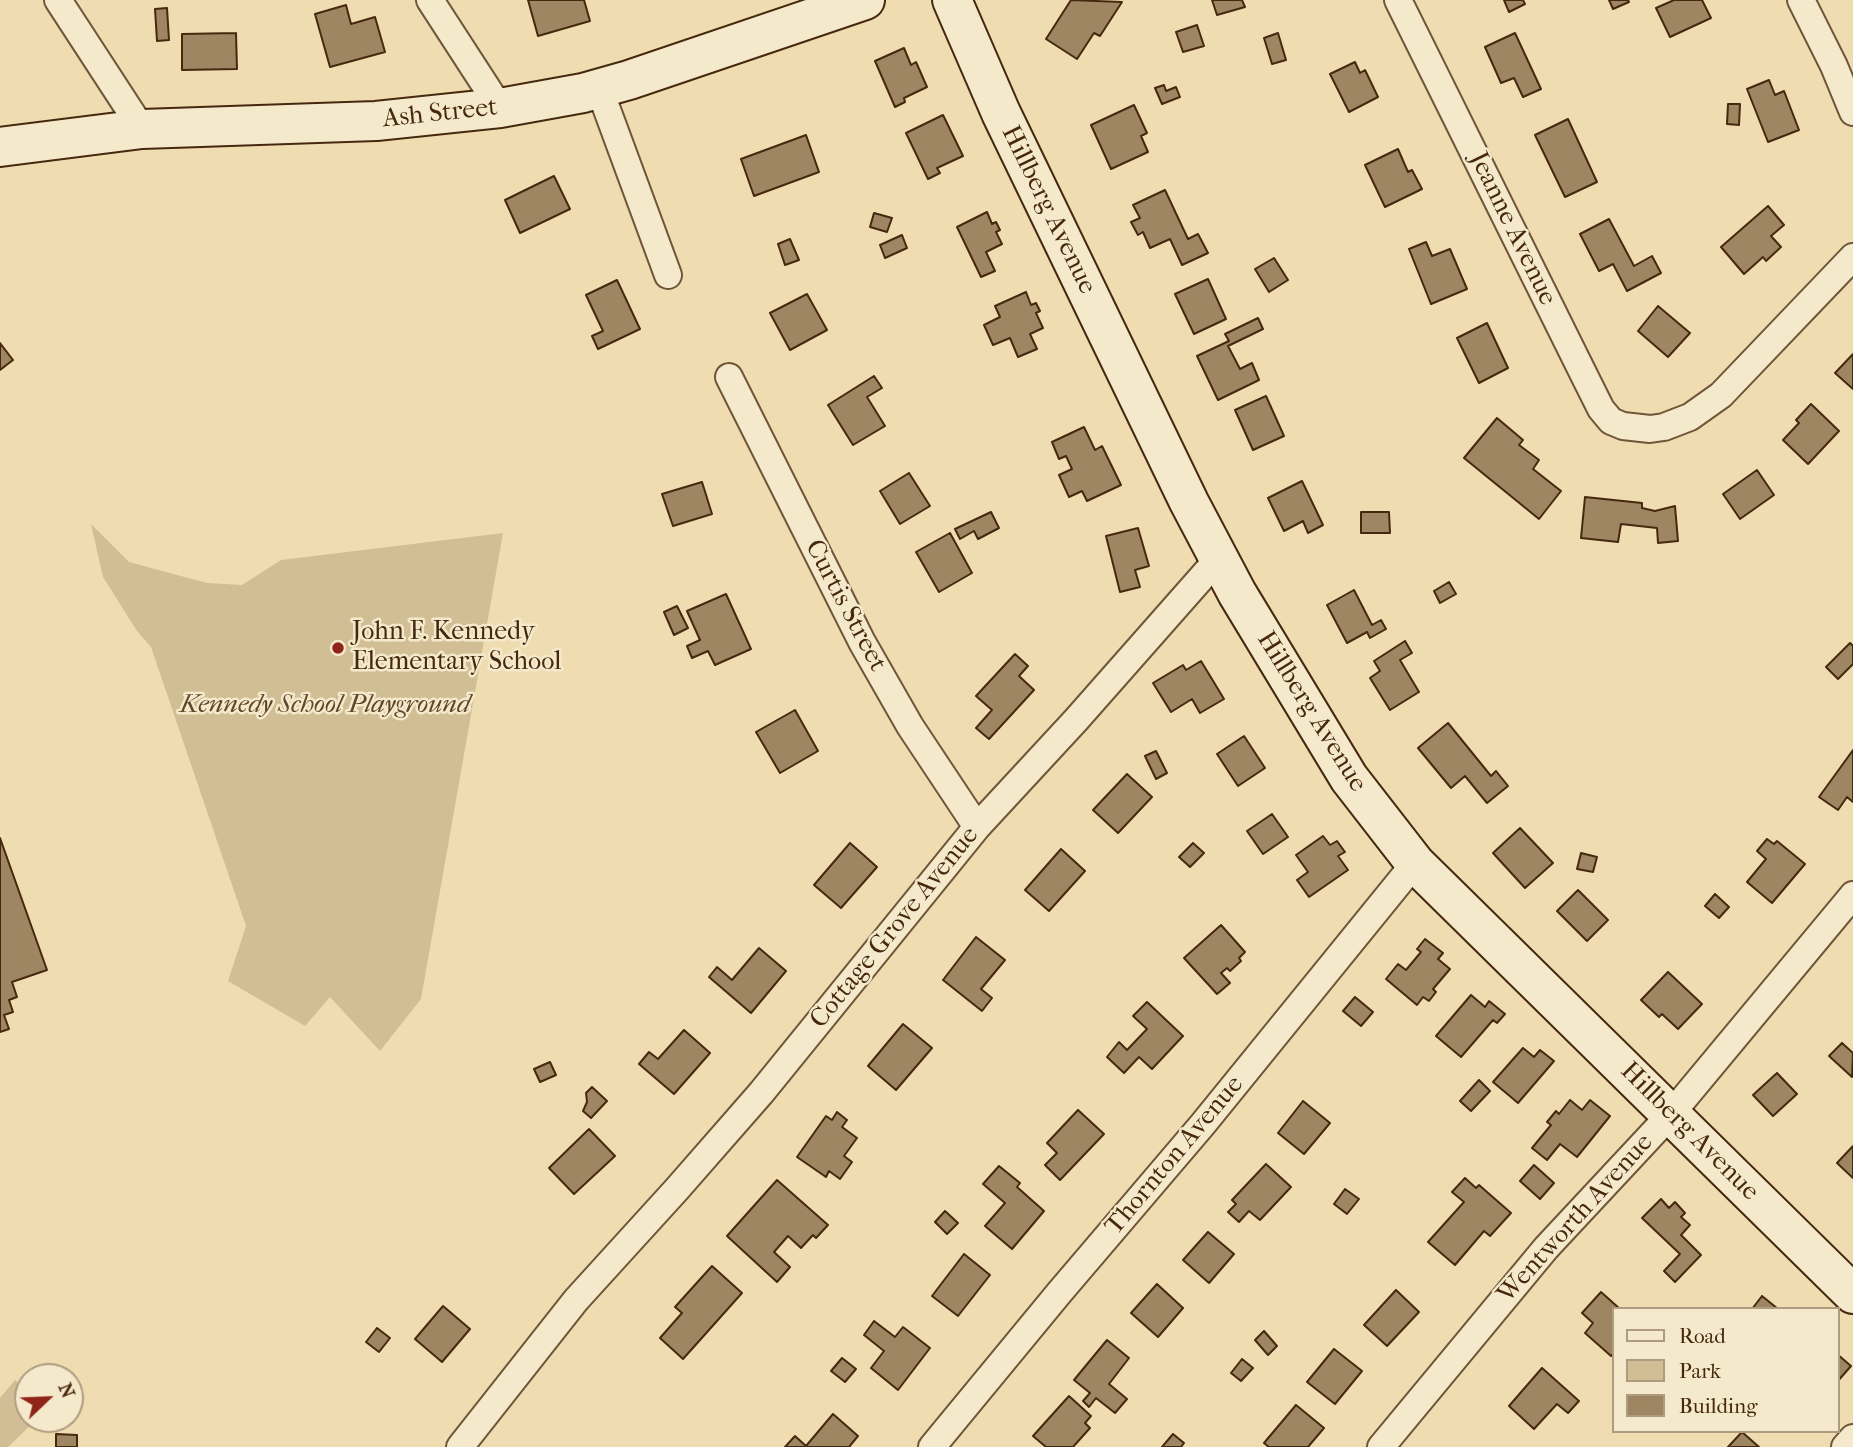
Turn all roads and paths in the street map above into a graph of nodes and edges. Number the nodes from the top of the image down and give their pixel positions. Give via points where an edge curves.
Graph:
1 (58, 0) edge
2 (430, 0) edge
3 (865, 0) edge
4 (952, 0) edge
5 (1398, 0) edge
6 (1801, 0) edge
7 (599, 88) junction
8 (500, 108) junction
9 (1853, 112) edge
10 (142, 129) junction
11 (0, 147) edge
12 (1853, 257) edge
13 (668, 275) dead end
14 (729, 377) dead end
15 (1219, 559) junction
16 (976, 827) junction
17 (1415, 863) junction
18 (1853, 895) edge
19 (1671, 1114) junction
20 (1853, 1294) edge
21 (1853, 1438) edge
22 (460, 1447) edge
23 (932, 1447) edge
24 (1381, 1447) edge
25 (1844, 1447) edge

1 - 10 street
2 - 8 street
3 - 7 street, Ash Street
4 - 15 street, Hillberg Avenue via 1023,159
5 - 12 street, Jeanne Avenue via 1601,409 1611,421 1649,429 1690,417 1721,395
6 - 9 street
7 - 8 street, Ash Street
7 - 13 street
8 - 10 street, Ash Street via 376,121
10 - 11 street, Ash Street
14 - 16 street, Curtis Street via 862,642
15 - 16 street, Cottage Grove Avenue
15 - 17 street, Hillberg Avenue via 1324,739
16 - 22 street, Cottage Grove Avenue via 761,1093 576,1300
17 - 19 street, Hillberg Avenue
17 - 23 street, Thornton Avenue
18 - 19 street, Wentworth Avenue
19 - 20 street, Hillberg Avenue
19 - 24 street, Wentworth Avenue via 1546,1248
21 - 25 street

